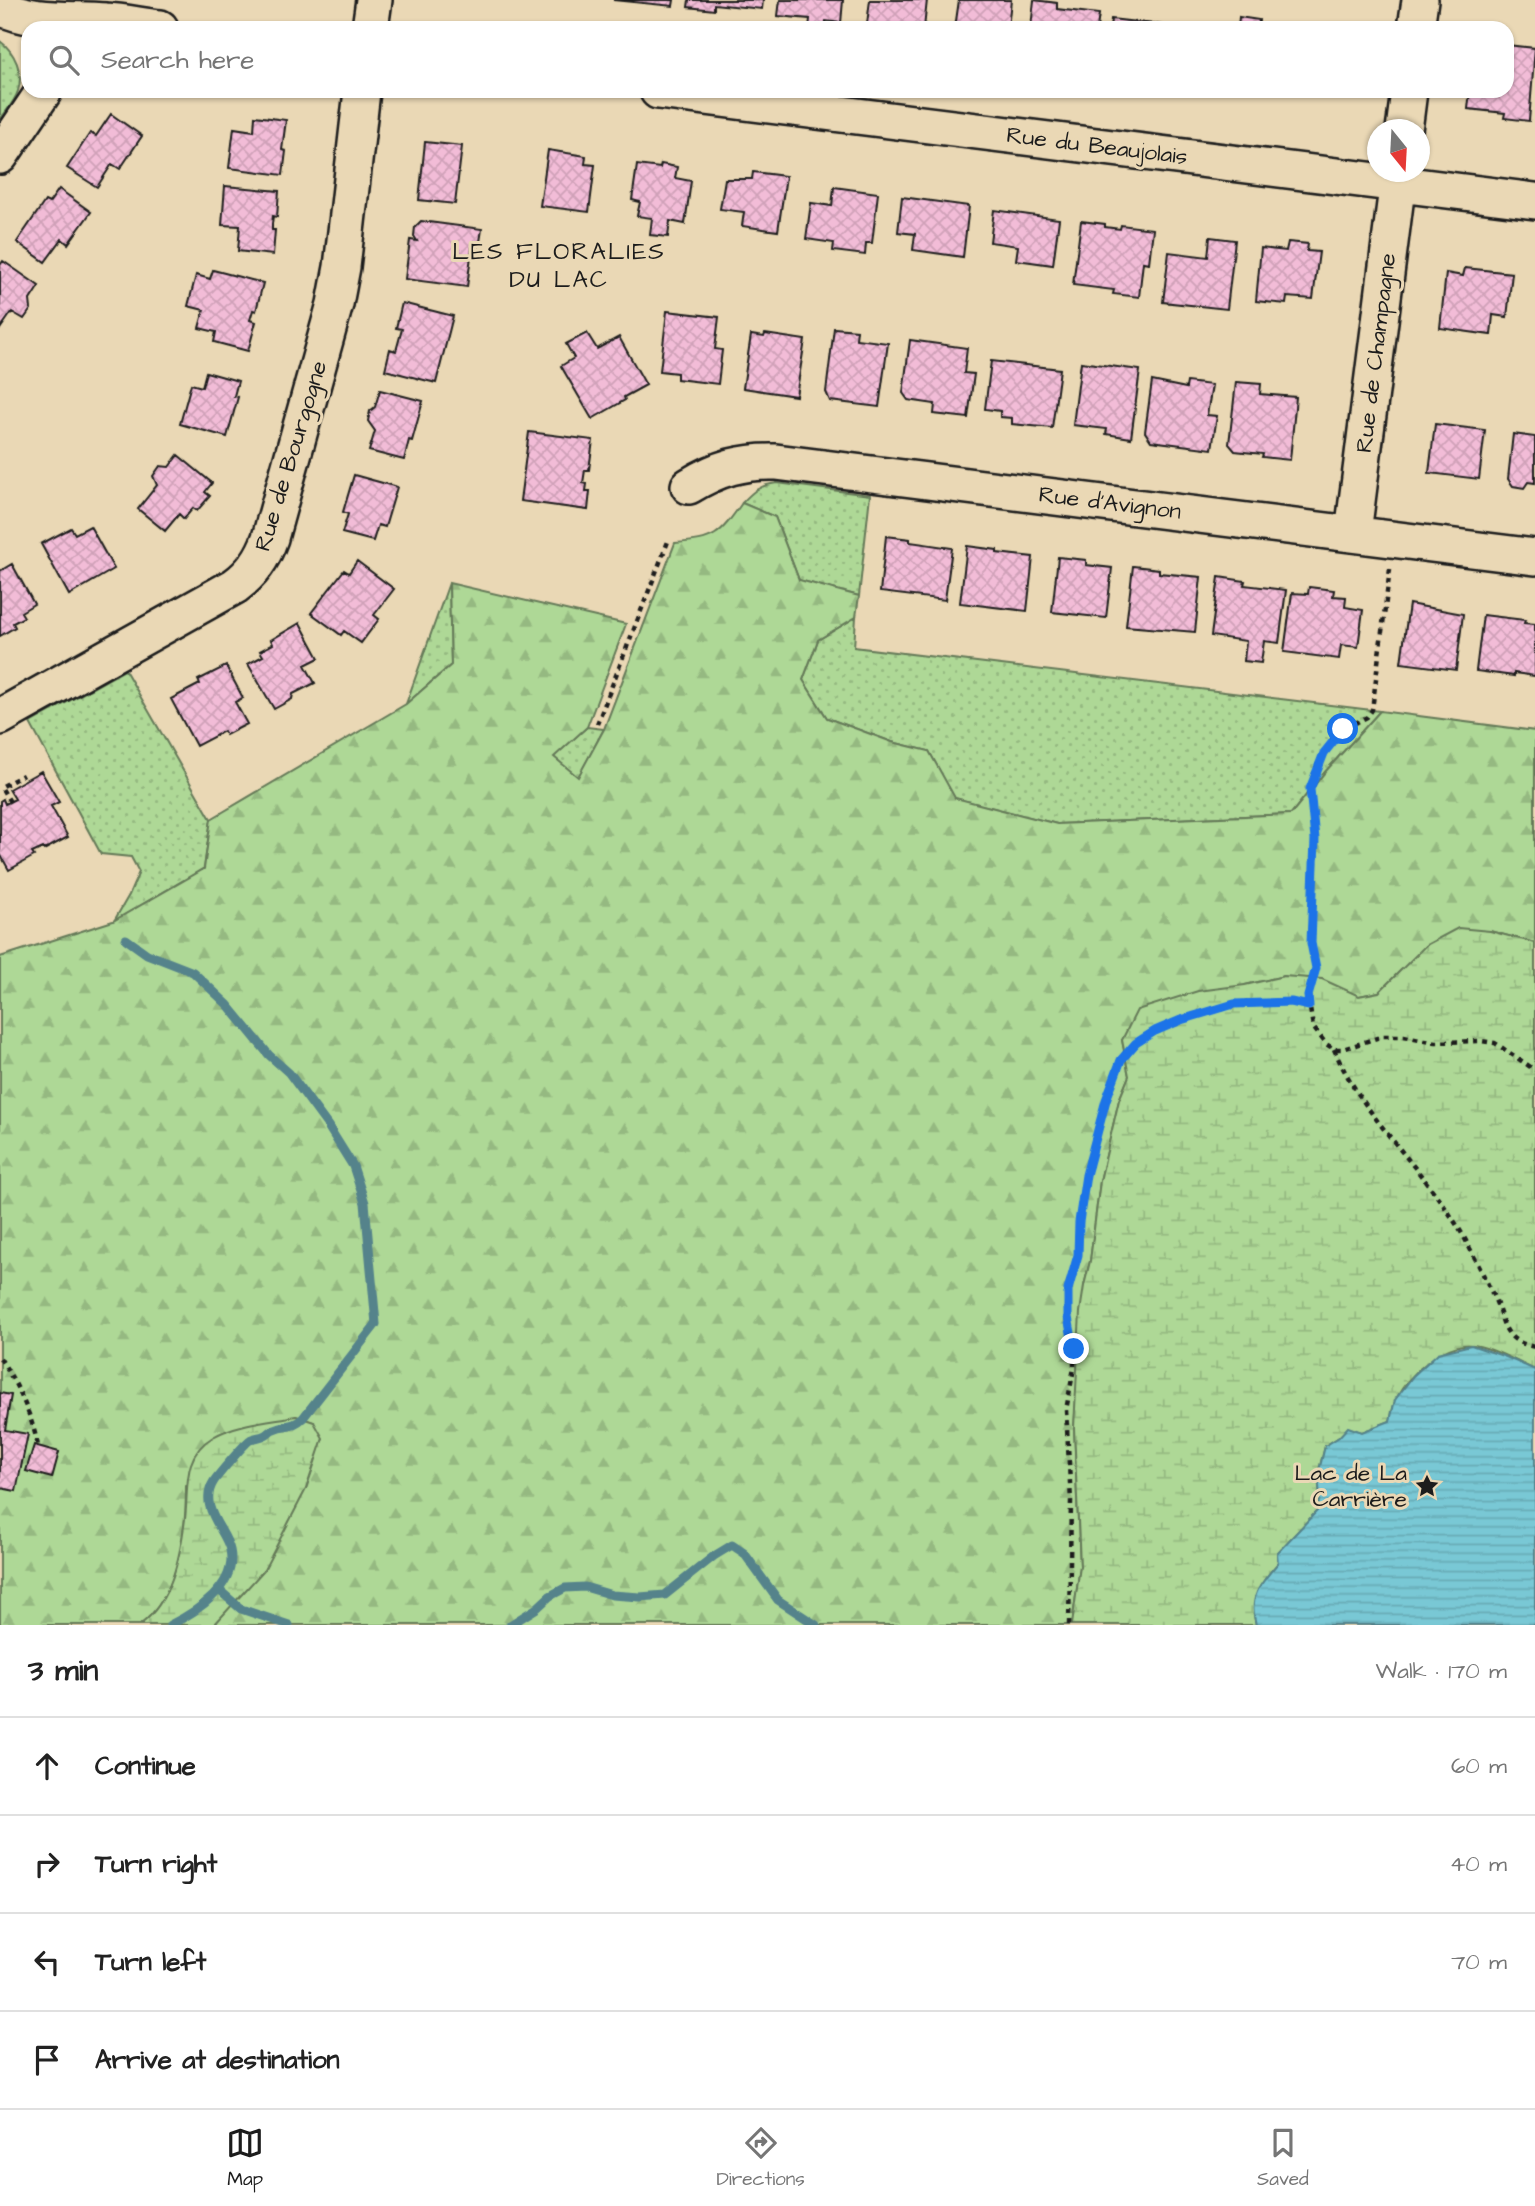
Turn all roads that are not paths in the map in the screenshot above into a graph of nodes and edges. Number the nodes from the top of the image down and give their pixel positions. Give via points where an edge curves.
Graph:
1 (374, 0) edge
2 (1420, 0) edge
3 (0, 7) edge
4 (50, 21) edge
5 (371, 21) edge
6 (1417, 21) edge
7 (39, 98) edge
8 (361, 98) edge
9 (718, 98) edge
10 (1408, 98) edge
11 (1405, 119) edge
12 (0, 156) edge
13 (1367, 173) edge
14 (1397, 182) edge
15 (1427, 182) edge
16 (1535, 201) edge
17 (690, 486) dead end
18 (1353, 533) junction
19 (1535, 557) edge
20 (0, 717) edge

1 - 5 street
2 - 6 street
3 - 4 street
7 - 12 street
8 - 20 street, Rue de Bourgogne via 335,304 262,557 235,586
9 - 13 street, Rue du Beaujolais
10 - 11 street
14 - 18 street, Rue de Champagne
15 - 16 street, Rue du Beaujolais
17 - 18 street, Rue d'Avignon via 725,467 776,462
18 - 19 street, Rue d'Avignon

